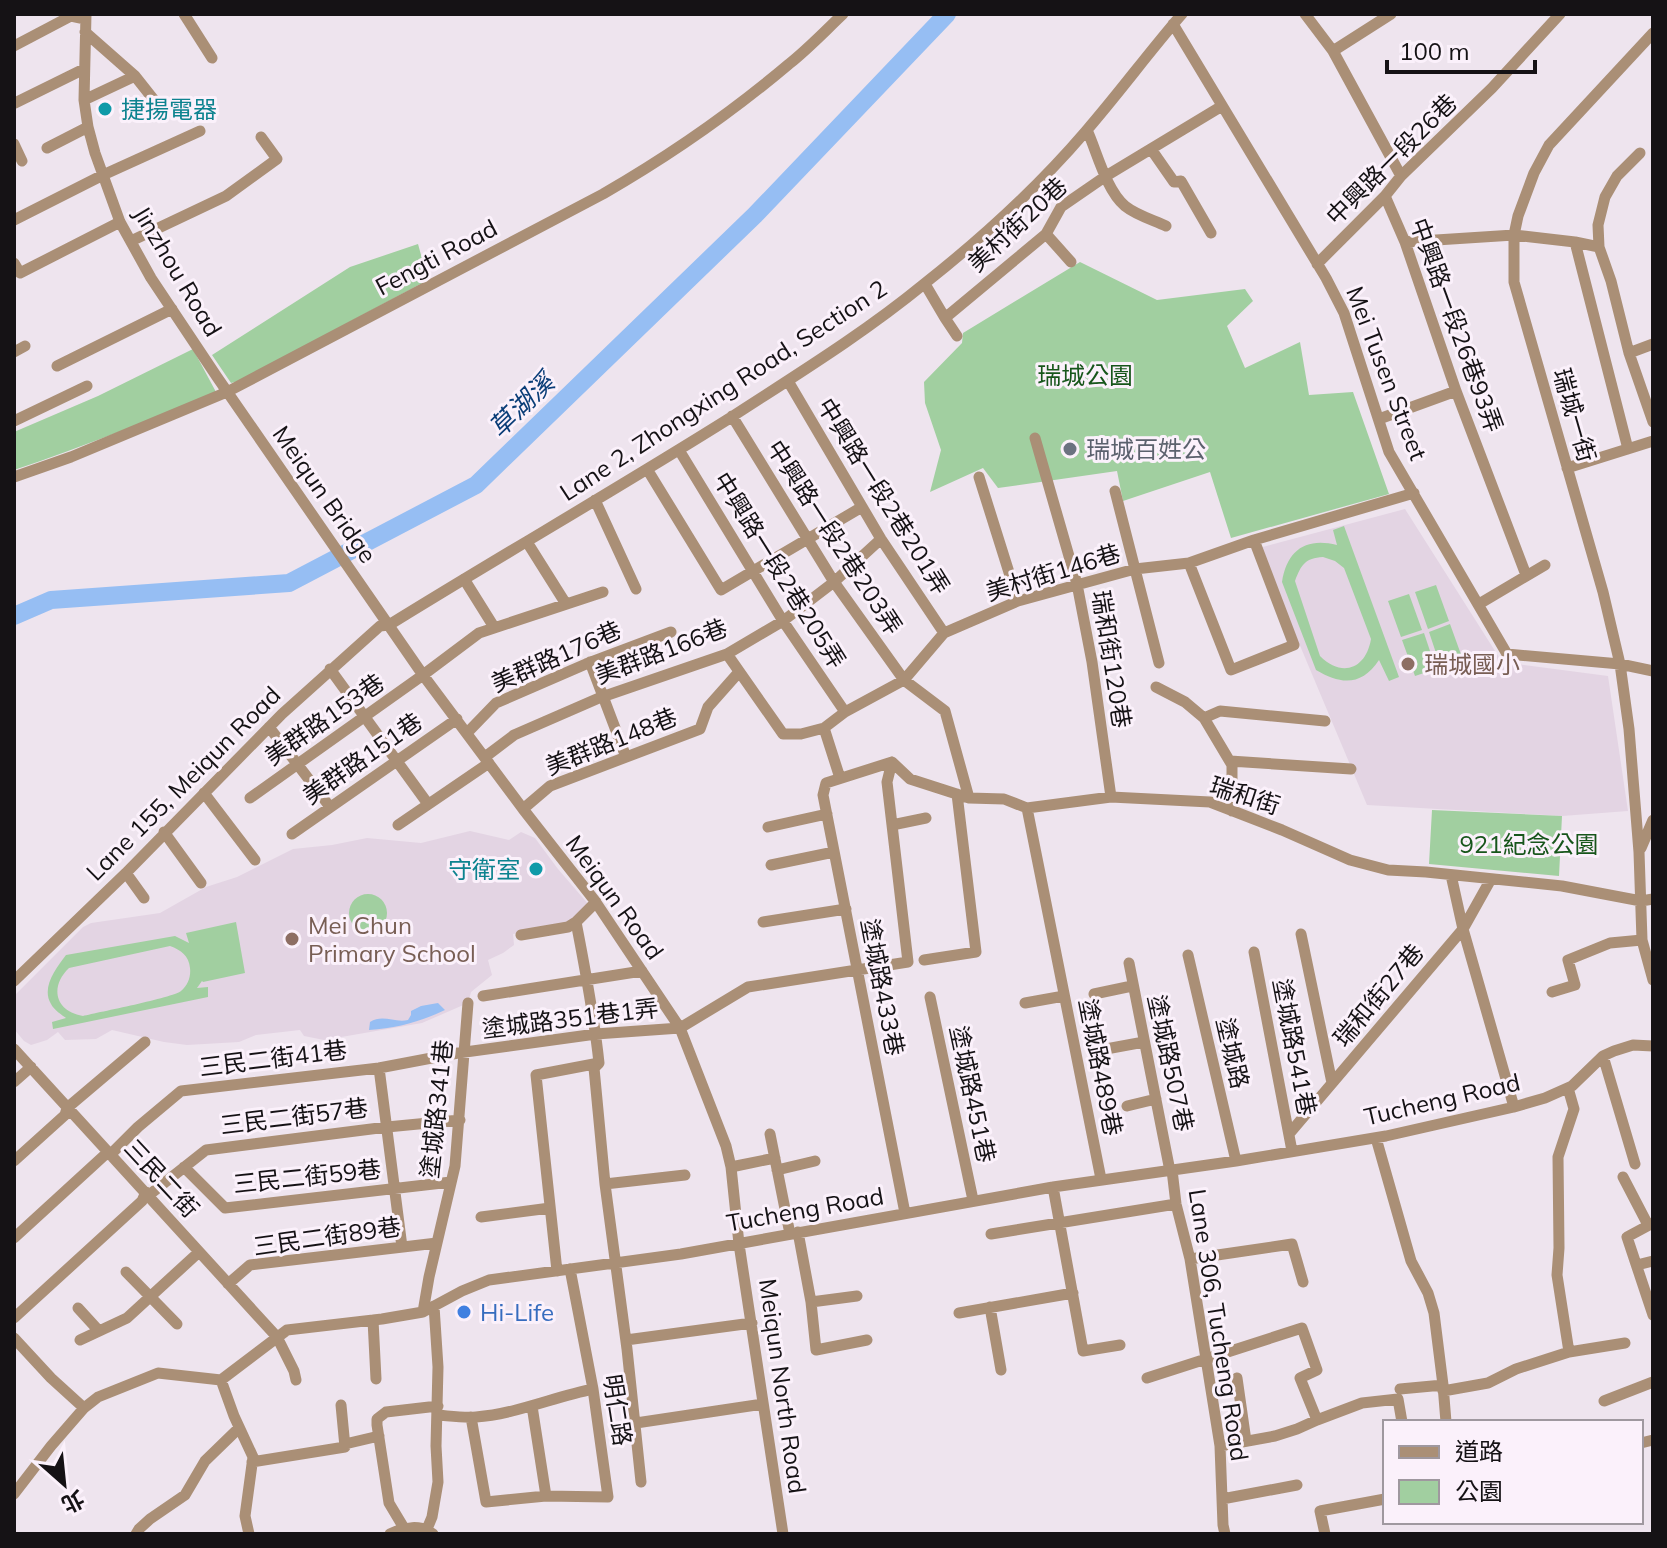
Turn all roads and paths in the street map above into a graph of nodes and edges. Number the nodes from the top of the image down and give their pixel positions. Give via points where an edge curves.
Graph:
1 (184, 14) edge
2 (843, 14) edge
3 (1182, 14) edge
4 (1305, 14) edge
5 (1391, 14) edge
6 (1560, 14) edge
7 (86, 16) edge
8 (1173, 24) junction
9 (85, 32) junction
10 (1653, 33) edge
11 (14, 46) edge
12 (1333, 51) junction
13 (212, 58) dead end
14 (84, 69) junction
15 (135, 76) junction
16 (84, 100) junction
17 (154, 100) dead end
18 (15, 103) edge
19 (1222, 106) junction
20 (88, 127) junction
21 (1087, 130) junction
22 (200, 131) dead end
23 (261, 137) dead end
24 (14, 144) edge
25 (47, 148) dead end
26 (1151, 149) junction
27 (1640, 153) dead end
28 (22, 161) dead end
29 (103, 175) junction
30 (1106, 176) junction
31 (1401, 176) junction
32 (1385, 196) junction
33 (14, 220) edge
34 (120, 222) junction
35 (1166, 226) dead end
36 (1211, 233) dead end
37 (1046, 234) junction
38 (1514, 235) junction
39 (131, 241) junction
40 (1405, 242) junction
41 (1575, 242) junction
42 (1599, 247) junction
43 (1071, 262) dead end
44 (1317, 264) junction
45 (17, 268) edge
46 (925, 284) junction
47 (172, 309) junction
48 (945, 318) junction
49 (957, 336) dead end
50 (1653, 344) edge
51 (1629, 353) junction
52 (57, 366) dead end
53 (788, 381) junction
54 (87, 386) dead end
55 (1456, 391) junction
56 (230, 397) junction
57 (732, 416) junction
58 (1379, 419) junction
59 (14, 421) edge
60 (1653, 422) edge
61 (1035, 438) dead end
62 (1653, 441) edge
63 (1628, 449) junction
64 (679, 450) junction
65 (1567, 468) junction
66 (647, 469) junction
67 (14, 477) edge
68 (979, 477) dead end
69 (1115, 491) dead end
70 (1414, 493) junction
71 (595, 500) junction
72 (862, 507) junction
73 (881, 539) junction
74 (808, 540) junction
75 (1254, 540) junction
76 (527, 542) junction
77 (1189, 563) junction
78 (1545, 565) dead end
79 (1135, 569) junction
80 (752, 572) junction
81 (1526, 575) junction
82 (464, 579) junction
83 (834, 582) junction
84 (1077, 584) junction
85 (636, 589) dead end
86 (603, 592) dead end
87 (1018, 601) junction
88 (566, 604) junction
89 (1479, 604) junction
90 (380, 612) joint
91 (783, 621) junction
92 (389, 625) junction
93 (494, 627) junction
94 (671, 632) dead end
95 (944, 633) junction
96 (727, 654) junction
97 (590, 662) junction
98 (1159, 663) dead end
99 (1620, 664) junction
100 (330, 669) junction
101 (1653, 671) edge
102 (739, 672) junction
103 (423, 675) junction
104 (904, 680) junction
105 (1156, 687) dead end
106 (603, 696) junction
107 (845, 712) junction
108 (364, 717) junction
109 (1204, 718) junction
110 (457, 719) junction
111 (1325, 721) dead end
112 (269, 727) junction
113 (824, 728) junction
114 (467, 733) junction
115 (626, 757) junction
116 (487, 760) junction
117 (396, 761) junction
118 (1230, 761) junction
119 (892, 762) junction
120 (298, 764) junction
121 (1351, 769) dead end
122 (840, 778) junction
123 (204, 793) junction
124 (957, 794) junction
125 (1111, 797) junction
126 (250, 798) dead end
127 (969, 798) junction
128 (428, 804) junction
129 (330, 807) junction
130 (1027, 808) junction
131 (523, 809) junction
132 (1232, 811) junction
133 (827, 814) junction
134 (926, 818) dead end
135 (1653, 820) edge
136 (398, 825) dead end
137 (892, 825) junction
138 (768, 827) dead end
139 (164, 832) junction
140 (292, 834) dead end
141 (834, 852) junction
142 (1639, 852) junction
143 (255, 860) dead end
144 (771, 865) dead end
145 (126, 873) junction
146 (1451, 875) junction
147 (1491, 879) junction
148 (201, 883) dead end
149 (144, 898) dead end
150 (1647, 900) edge
151 (596, 902) junction
152 (846, 909) junction
153 (576, 922) junction
154 (763, 922) dead end
155 (1463, 929) junction
156 (1301, 934) dead end
157 (521, 935) dead end
158 (1642, 940) junction
159 (1254, 952) dead end
160 (1188, 955) dead end
161 (924, 960) dead end
162 (1129, 963) dead end
163 (856, 970) junction
164 (642, 971) junction
165 (588, 979) junction
166 (1653, 980) edge
167 (14, 981) edge
168 (1132, 986) junction
169 (1552, 992) dead end
170 (1094, 994) dead end
171 (483, 996) dead end
172 (1064, 996) junction
173 (930, 997) dead end
174 (468, 1003) dead end
175 (1025, 1003) dead end
176 (680, 1028) junction
177 (596, 1034) junction
178 (145, 1042) dead end
179 (1144, 1042) junction
180 (1653, 1046) edge
181 (14, 1049) edge
182 (1106, 1049) dead end
183 (465, 1053) junction
184 (1603, 1056) junction
185 (599, 1063) junction
186 (31, 1067) junction
187 (379, 1068) junction
188 (14, 1082) edge
189 (1332, 1083) junction
190 (1568, 1088) junction
191 (1156, 1099) junction
192 (1127, 1106) dead end
193 (1514, 1107) junction
194 (67, 1108) junction
195 (460, 1120) junction
196 (387, 1127) junction
197 (770, 1134) dead end
198 (1289, 1134) junction
199 (1376, 1138) junction
200 (1292, 1151) junction
201 (109, 1153) junction
202 (14, 1161) edge
203 (815, 1161) dead end
204 (1236, 1161) junction
205 (776, 1164) junction
206 (1635, 1164) dead end
207 (184, 1167) junction
208 (731, 1167) junction
209 (1171, 1170) junction
210 (685, 1175) dead end
211 (1623, 1177) dead end
212 (1101, 1179) junction
213 (451, 1182) junction
214 (605, 1184) junction
215 (1053, 1187) junction
216 (394, 1189) junction
217 (148, 1193) junction
218 (973, 1200) junction
219 (1176, 1204) junction
220 (550, 1208) junction
221 (905, 1213) junction
222 (481, 1217) dead end
223 (1060, 1223) junction
224 (1651, 1224) edge
225 (794, 1233) junction
226 (991, 1234) dead end
227 (14, 1238) edge
228 (437, 1243) junction
229 (739, 1244) junction
230 (402, 1247) junction
231 (199, 1252) junction
232 (1190, 1259) junction
233 (1653, 1261) edge
234 (614, 1264) junction
235 (1637, 1265) junction
236 (570, 1269) junction
237 (557, 1271) junction
238 (126, 1272) dead end
239 (1303, 1282) dead end
240 (228, 1284) junction
241 (1073, 1293) junction
242 (857, 1296) dead end
243 (150, 1297) junction
244 (811, 1302) junction
245 (990, 1307) junction
246 (78, 1308) dead end
247 (428, 1309) junction
248 (959, 1313) dead end
249 (1653, 1315) edge
250 (14, 1318) edge
251 (373, 1320) junction
252 (752, 1323) junction
253 (177, 1324) dead end
254 (99, 1331) junction
255 (277, 1337) junction
256 (14, 1338) edge
257 (80, 1340) dead end
258 (626, 1340) junction
259 (867, 1340) dead end
260 (1625, 1343) dead end
261 (1120, 1345) dead end
262 (1569, 1352) junction
263 (1207, 1360) junction
264 (1001, 1370) dead end
265 (297, 1375) dead end
266 (1147, 1378) dead end
267 (1237, 1378) dead end
268 (376, 1379) dead end
269 (221, 1380) junction
270 (1653, 1382) edge
271 (1443, 1388) junction
272 (593, 1389) junction
273 (1400, 1389) dead end
274 (1604, 1401) dead end
275 (763, 1404) junction
276 (341, 1405) dead end
277 (532, 1406) junction
278 (84, 1408) junction
279 (438, 1411) junction
280 (471, 1417) junction
281 (1317, 1420) junction
282 (1402, 1420) edge
283 (1446, 1420) edge
284 (636, 1423) junction
285 (239, 1428) junction
286 (379, 1436) junction
287 (1246, 1441) junction
288 (345, 1444) junction
289 (1220, 1446) junction
290 (252, 1462) junction
291 (641, 1482) dead end
292 (1297, 1485) dead end
293 (14, 1494) edge
294 (546, 1496) junction
295 (1222, 1499) junction
296 (1383, 1499) edge
297 (404, 1528) junction
298 (430, 1531) edge
299 (1321, 1533) edge
300 (136, 1534) edge
301 (249, 1534) edge
302 (390, 1534) edge
303 (783, 1534) edge
304 (1225, 1534) edge

1 - 13 street
2 - 56 street, Fengti Road via 790,64 658,162
3 - 8 street, Lane 2, Zhongxing Road, Section 2
4 - 12 street
5 - 12 street
6 - 31 street, 中興路一段26巷
7 - 9 street, Jinzhou Road
7 - 11 street via 71,16
8 - 19 street, Mei Tusen Street
8 - 21 street, Lane 2, Zhongxing Road, Section 2
9 - 14 street, Jinzhou Road
9 - 15 street
10 - 38 street, 瑞城一街 via 1549,145
12 - 31 street
14 - 16 street, Jinzhou Road
14 - 18 street
15 - 16 street
15 - 17 street
16 - 20 street, Jinzhou Road
19 - 26 street, 美村街20巷
19 - 44 street, Mei Tusen Street
20 - 25 street
20 - 29 street, Jinzhou Road
21 - 30 street
21 - 46 street, Lane 2, Zhongxing Road, Section 2
22 - 29 street
23 - 39 street via 277,159 226,196
24 - 28 street
26 - 30 street, 美村街20巷
26 - 36 street via 1174,182 1181,181
27 - 42 street via 1605,197
29 - 33 street
29 - 34 street, Jinzhou Road
30 - 35 street via 1125,207
30 - 37 street, 美村街20巷 via 1061,207
31 - 32 street, 中興路一段26巷
32 - 40 street, 中興路一段26巷93弄
32 - 44 street, 中興路一段26巷
34 - 39 street, Jinzhou Road
34 - 45 street
37 - 43 street
37 - 48 street, 美村街20巷
38 - 40 street
38 - 41 street
38 - 65 street, 瑞城一街 via 1514,282
39 - 47 street, Jinzhou Road
40 - 55 street, 中興路一段26巷93弄
41 - 42 street
41 - 63 street
42 - 51 street
44 - 58 street, Mei Tusen Street via 1344,313
46 - 48 street
46 - 53 street, Lane 2, Zhongxing Road, Section 2
47 - 52 street
47 - 56 street, Jinzhou Road
48 - 49 street
50 - 51 street
51 - 60 street
53 - 57 street, Lane 2, Zhongxing Road, Section 2
53 - 72 street, 中興路一段2巷201弄
54 - 59 street
55 - 58 street
55 - 81 street, 中興路一段26巷93弄
56 - 67 street, Fengti Road
56 - 90 street, Meiqun Bridge
57 - 64 street, Lane 2, Zhongxing Road, Section 2
57 - 74 street, 中興路一段2巷203弄
58 - 70 street, Mei Tusen Street via 1389,452
61 - 84 street, 瑞和街120巷
62 - 63 street
63 - 65 street
64 - 66 street, Lane 2, Zhongxing Road, Section 2
64 - 80 street, 中興路一段2巷205弄
65 - 99 street, 瑞城一街
66 - 71 street, Lane 2, Zhongxing Road, Section 2
66 - 80 street via 721,590
68 - 87 street
69 - 79 street
70 - 75 street, 美村街146巷
70 - 89 street, Mei Tusen Street
71 - 76 street, Lane 2, Zhongxing Road, Section 2
71 - 85 street
72 - 73 street, 中興路一段2巷201弄
72 - 74 street
73 - 83 street, 美群路166巷
73 - 95 street, 中興路一段2巷201弄
74 - 80 street
74 - 83 street, 中興路一段2巷203弄
75 - 77 street, 美村街146巷
75 - 77 street via 1294,645 1231,670
76 - 82 street, Lane 2, Zhongxing Road, Section 2
76 - 88 street
77 - 79 street, 美村街146巷
78 - 81 street
79 - 84 street, 美村街146巷
79 - 98 street
80 - 91 street, 中興路一段2巷205弄
81 - 89 street
82 - 92 street, Lane 2, Zhongxing Road, Section 2
82 - 93 street
83 - 91 street, 美群路166巷
83 - 104 street, 中興路一段2巷203弄
84 - 87 street, 美村街146巷
84 - 125 street, 瑞和街120巷
86 - 88 street, 美群路153巷
87 - 95 street, 美村街146巷
88 - 93 street, 美群路153巷
89 - 99 street, Mei Tusen Street via 1507,654
90 - 92 street, Meiqun Road
91 - 96 street, 美群路166巷
91 - 107 street, 中興路一段2巷205弄
92 - 100 street, Lane 155, Meiqun Road via 380,626
92 - 103 street, Meiqun Road
93 - 103 street, 美群路153巷
94 - 97 street, 美群路176巷
95 - 104 street, 美村街146巷
96 - 102 street, 美村街146巷
96 - 106 street, 美群路166巷
97 - 106 street
97 - 114 street, 美群路176巷 via 496,703
99 - 101 street, Mei Tusen Street
99 - 142 street, 瑞城一街
100 - 108 street
100 - 112 street, Lane 155, Meiqun Road
102 - 113 street, 美村街146巷 via 783,734
102 - 115 street, 美群路148巷 via 708,707 700,729
103 - 108 street, 美群路153巷
103 - 110 street, Meiqun Road
104 - 107 street, 美村街146巷
104 - 127 street, 中興路一段2巷203弄 via 945,711
105 - 109 street
106 - 115 street
106 - 116 street, 美群路166巷 via 514,735
107 - 113 street, 美村街146巷
108 - 117 street
108 - 120 street, 美群路153巷
109 - 111 street via 1220,711
109 - 118 street
110 - 114 street, Meiqun Road
110 - 117 street, 美群路151巷
112 - 120 street
112 - 123 street, Lane 155, Meiqun Road
113 - 122 street
114 - 116 street, Meiqun Road
115 - 131 street, 美群路148巷 via 550,786
116 - 128 street, 美群路166巷
116 - 131 street, Meiqun Road
117 - 128 street
117 - 129 street, 美群路151巷
118 - 121 street
118 - 132 street
119 - 122 street
119 - 124 street, 瑞和街 via 910,779
119 - 137 street via 887,782
120 - 126 street, 美群路153巷
120 - 129 street
122 - 133 street, 塗城路433巷 via 826,783
123 - 139 street, Lane 155, Meiqun Road
123 - 143 street
124 - 127 street, 瑞和街
124 - 161 street via 976,952
125 - 130 street, 瑞和街
125 - 132 street, 瑞和街 via 1210,802
127 - 130 street, 瑞和街 via 1004,799
128 - 136 street, 美群路166巷
129 - 140 street, 美群路151巷
130 - 172 street, 塗城路489巷
131 - 151 street, Meiqun Road
132 - 146 street, 瑞和街 via 1350,860 1388,870
133 - 138 street
133 - 141 street, 塗城路433巷
134 - 137 street
135 - 142 street
137 - 163 street via 908,962
139 - 145 street, Lane 155, Meiqun Road
139 - 148 street
141 - 144 street
141 - 152 street, 塗城路433巷
142 - 150 street, 瑞城一街
145 - 149 street
145 - 167 street, Lane 155, Meiqun Road
146 - 147 street, 瑞和街
146 - 155 street
147 - 150 street, 瑞和街
147 - 155 street, 瑞和街27巷
150 - 158 street, 瑞城一街
151 - 153 street
151 - 164 street, Meiqun Road
152 - 154 street
152 - 163 street, 塗城路433巷
153 - 157 street
153 - 165 street
155 - 189 street, 瑞和街27巷
155 - 193 street
156 - 189 street
158 - 166 street, 瑞城一街
158 - 169 street via 1610,943 1568,960 1575,985
159 - 198 street, 塗城路541巷
160 - 204 street, 塗城路
162 - 168 street, 塗城路507巷
163 - 176 street via 748,987
163 - 221 street, 塗城路433巷
164 - 165 street
164 - 176 street, Meiqun Road
165 - 171 street
165 - 177 street
168 - 170 street
168 - 179 street, 塗城路507巷
172 - 175 street
172 - 212 street, 塗城路489巷
173 - 218 street, 塗城路451巷
174 - 183 street, 塗城路341巷
176 - 177 street, 塗城路351巷1弄
176 - 208 street, Meiqun Road
177 - 183 street, 塗城路351巷1弄
177 - 185 street
178 - 194 street
179 - 182 street
179 - 191 street, 塗城路507巷
180 - 184 street, Tucheng Road via 1633,1045
181 - 186 street, 三民二街
183 - 187 street, 三民二街41巷
183 - 195 street, 塗城路341巷
184 - 190 street, Tucheng Road
184 - 206 street
185 - 214 street via 594,1068
185 - 220 street via 536,1075
186 - 188 street
186 - 194 street, 三民二街
187 - 196 street
187 - 201 street, 三民二街41巷 via 181,1091
189 - 198 street, 瑞和街27巷
190 - 193 street, Tucheng Road
190 - 262 street via 1574,1109 1558,1157 1557,1275
191 - 192 street
191 - 209 street, 塗城路507巷
193 - 199 street, Tucheng Road
194 - 201 street, 三民二街
194 - 202 street
195 - 196 street, 三民二街57巷
195 - 213 street, 塗城路341巷
196 - 207 street, 三民二街57巷 via 206,1150
196 - 216 street
197 - 205 street
198 - 200 street, 塗城路541巷
199 - 200 street, Tucheng Road
199 - 271 street via 1411,1261 1434,1313
200 - 204 street, Tucheng Road
201 - 217 street, 三民二街
201 - 227 street, 三民二街41巷
203 - 205 street
204 - 209 street, Tucheng Road
205 - 208 street
205 - 225 street
207 - 216 street, 三民二街59巷 via 225,1208
207 - 217 street, 三民二街57巷
208 - 229 street, Meiqun Road
209 - 212 street, Tucheng Road
209 - 219 street, Lane 306, Tucheng Road
210 - 214 street
211 - 224 street
212 - 215 street, Tucheng Road
213 - 216 street, 三民二街59巷
213 - 228 street, 塗城路341巷
214 - 234 street
215 - 218 street, Tucheng Road
215 - 223 street
216 - 230 street
217 - 231 street, 三民二街
217 - 250 street, 三民二街57巷
218 - 221 street, Tucheng Road
219 - 223 street
219 - 232 street, Lane 306, Tucheng Road
220 - 222 street
220 - 237 street
221 - 225 street, Tucheng Road
223 - 226 street
223 - 241 street
224 - 235 street via 1627,1237
225 - 229 street, Tucheng Road
225 - 244 street
228 - 230 street, 三民二街89巷
228 - 247 street, 塗城路341巷
229 - 234 street, Tucheng Road
229 - 252 street, Meiqun North Road
230 - 240 street, 三民二街89巷 via 250,1265
231 - 240 street, 三民二街
231 - 243 street
232 - 239 street via 1292,1244
232 - 263 street, Lane 306, Tucheng Road
233 - 235 street
234 - 236 street, Tucheng Road
234 - 258 street
235 - 249 street
236 - 237 street, Tucheng Road
236 - 272 street, 明仁路
237 - 247 street, Tucheng Road via 489,1280
238 - 243 street
240 - 255 street, 三民二街
241 - 245 street
241 - 261 street via 1083,1351
242 - 244 street
243 - 253 street
243 - 254 street via 127,1318
244 - 259 street via 816,1350
245 - 248 street
245 - 264 street
246 - 254 street
247 - 251 street, Tucheng Road
247 - 279 street, 塗城路341巷 via 438,1367
251 - 255 street, Tucheng Road via 287,1330
251 - 268 street
252 - 258 street
252 - 275 street, Meiqun North Road
254 - 257 street
255 - 265 street, 三民二街
255 - 269 street, Tucheng Road
256 - 278 street
258 - 284 street
260 - 262 street
262 - 271 street via 1488,1383
263 - 266 street
263 - 281 street via 1302,1328 1317,1370 1300,1378
263 - 289 street, Lane 306, Tucheng Road
267 - 287 street
269 - 278 street via 158,1373
269 - 285 street
270 - 274 street
271 - 273 street
271 - 283 street
272 - 277 street
272 - 294 street, 明仁路 via 608,1497
275 - 284 street
275 - 303 street, Meiqun North Road
276 - 288 street
277 - 280 street
277 - 294 street
278 - 293 street
279 - 280 street
279 - 286 street via 386,1412 377,1419
279 - 298 street, 塗城路341巷 via 438,1482
280 - 294 street via 486,1502
281 - 282 street via 1362,1403 1398,1399
281 - 287 street
284 - 291 street
285 - 290 street
285 - 300 street via 205,1461 185,1495
286 - 288 street
286 - 297 street via 389,1503
287 - 289 street
288 - 290 street
289 - 295 street, Lane 306, Tucheng Road
290 - 301 street via 245,1516
292 - 295 street
295 - 304 street, Lane 306, Tucheng Road
296 - 299 street via 1320,1511
297 - 298 street
297 - 302 street

